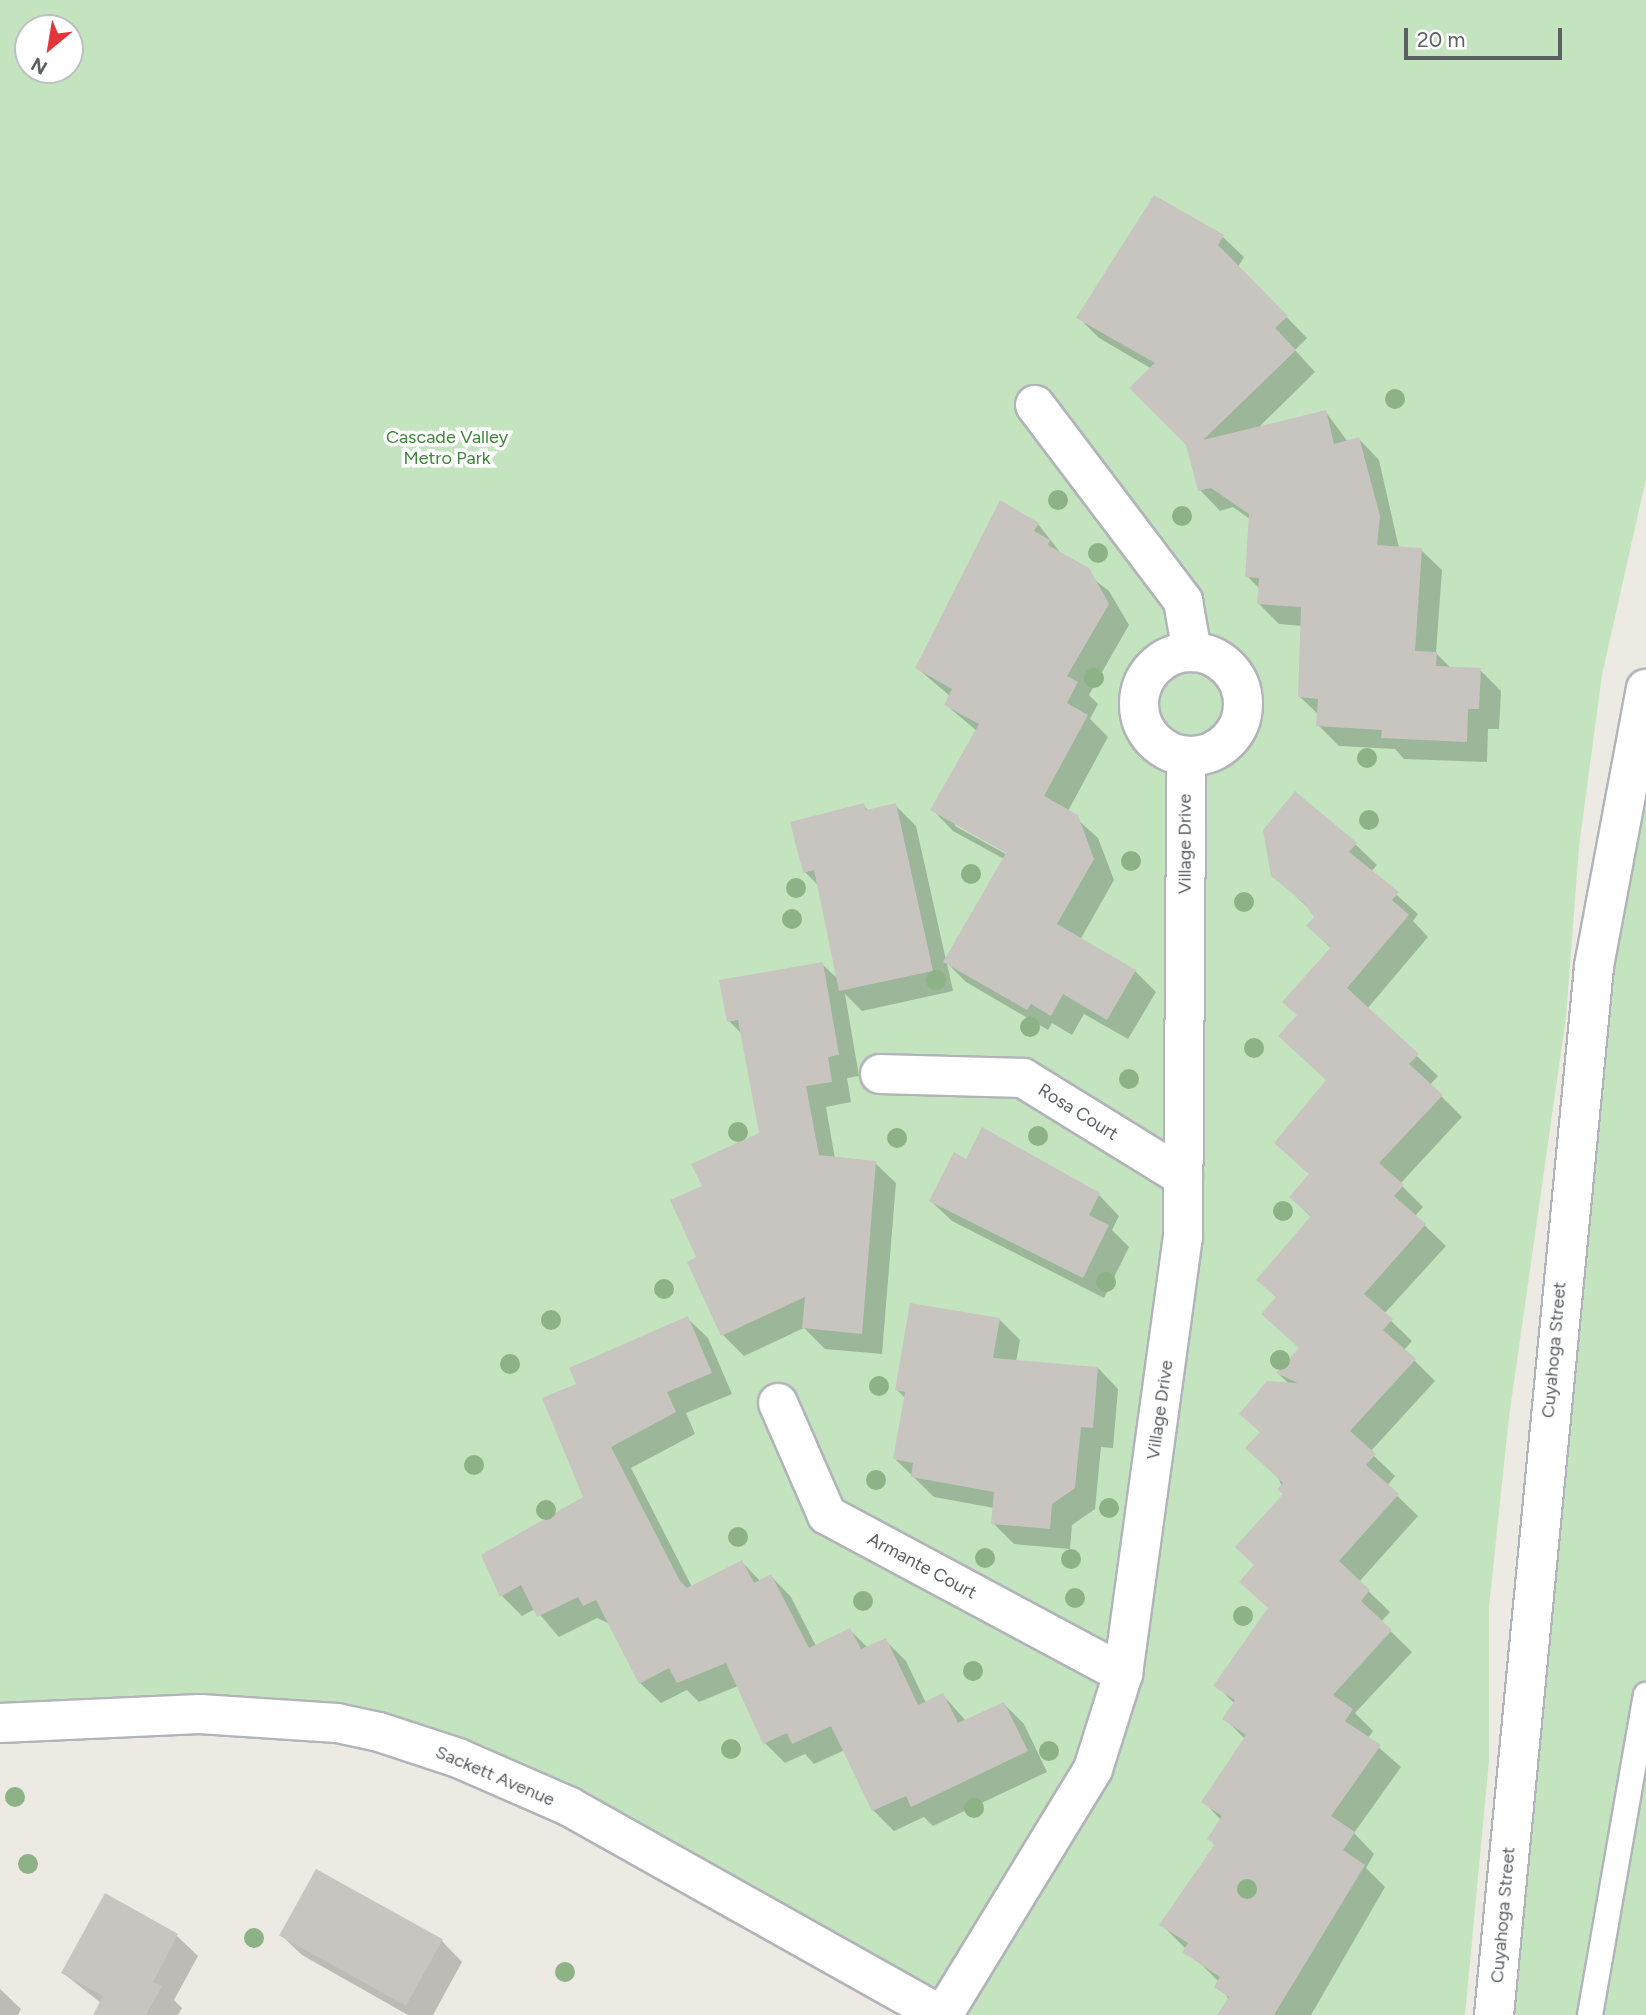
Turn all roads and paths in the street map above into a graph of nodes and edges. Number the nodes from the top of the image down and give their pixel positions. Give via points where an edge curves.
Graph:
1 (1035, 405) dead end
2 (1192, 652) junction
3 (1646, 689) edge
4 (1186, 756) junction
5 (880, 1074) dead end
6 (1184, 1177) junction
7 (778, 1403) dead end
8 (1124, 1674) junction
9 (1646, 1695) edge
10 (0, 1723) edge
11 (942, 2015) edge
12 (1494, 2015) edge
13 (1590, 2015) edge

1 - 2 street via 1183,601
2 - 4 street via 1166,659 1146,676 1139,710 1154,741
2 - 4 street via 1223,664 1241,692 1242,708 1239,724 1218,749
3 - 12 street, Cuyahoga Street via 1594,966
4 - 6 street, Village Drive
5 - 6 street, Rosa Court via 1023,1078
6 - 8 street, Village Drive via 1183,1238
7 - 8 street, Armante Court via 827,1515
8 - 11 street, Village Drive via 1093,1769
9 - 13 lane
10 - 11 street, Sackett Avenue via 200,1714 337,1723 379,1732 458,1758 570,1807

